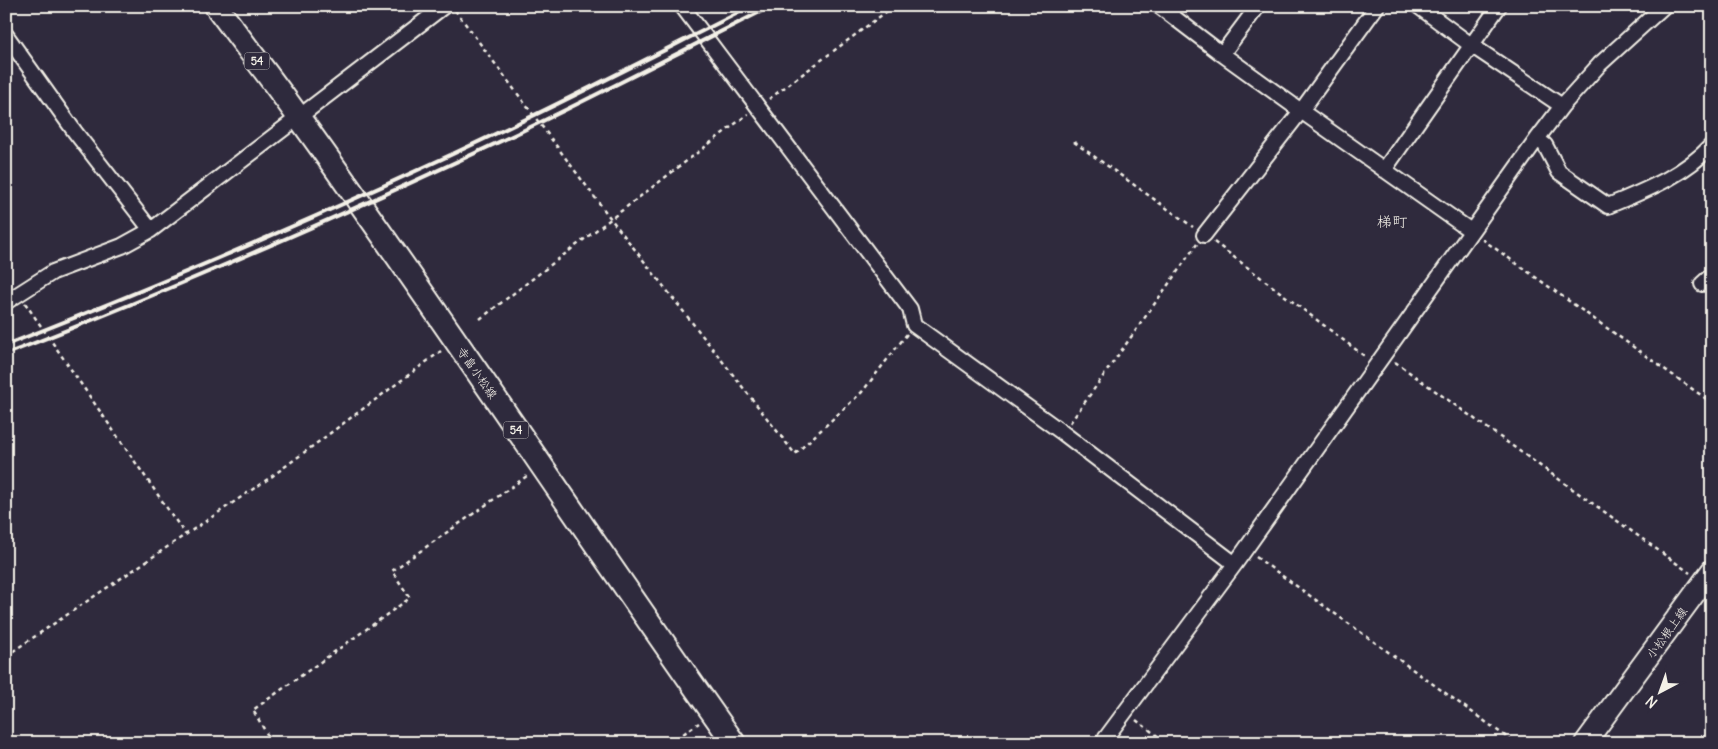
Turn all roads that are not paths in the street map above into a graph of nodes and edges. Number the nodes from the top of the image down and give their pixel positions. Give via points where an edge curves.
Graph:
1 (216, 6) edge
2 (444, 6) edge
3 (682, 6) edge
4 (1160, 6) edge
5 (1258, 6) edge
6 (1377, 6) edge
7 (1418, 6) edge
8 (1499, 6) edge
9 (1664, 6) edge
10 (6, 35) edge
11 (1471, 45) junction
12 (1222, 54) junction
13 (1562, 106) junction
14 (1301, 112) junction
15 (298, 116) junction
16 (1536, 139) junction
17 (1712, 145) edge
18 (1384, 170) junction
19 (152, 230) junction
20 (1471, 231) junction
21 (1204, 235) road end
22 (6, 302) edge
23 (1235, 564) junction
24 (1707, 576) edge
25 (734, 743) edge
26 (1102, 743) edge
27 (1585, 743) edge

1 - 15 main road, 寺畠小松線 / 54
2 - 15 street
3 - 23 street via 910,308 914,325
4 - 12 street
5 - 12 street
6 - 14 street
7 - 11 street
8 - 11 street
9 - 13 street via 1600,64
10 - 19 street via 74,132
11 - 13 street
11 - 18 street
12 - 14 street
13 - 16 street
14 - 18 street
14 - 21 street
15 - 19 street
15 - 25 main road, 寺畠小松線 / 54
16 - 17 street via 1545,145 1560,172 1608,206 1663,182 1686,168
16 - 20 street
18 - 20 street
19 - 22 street via 122,246 54,272
20 - 23 street
23 - 26 street
24 - 27 main road, 小松根上線

